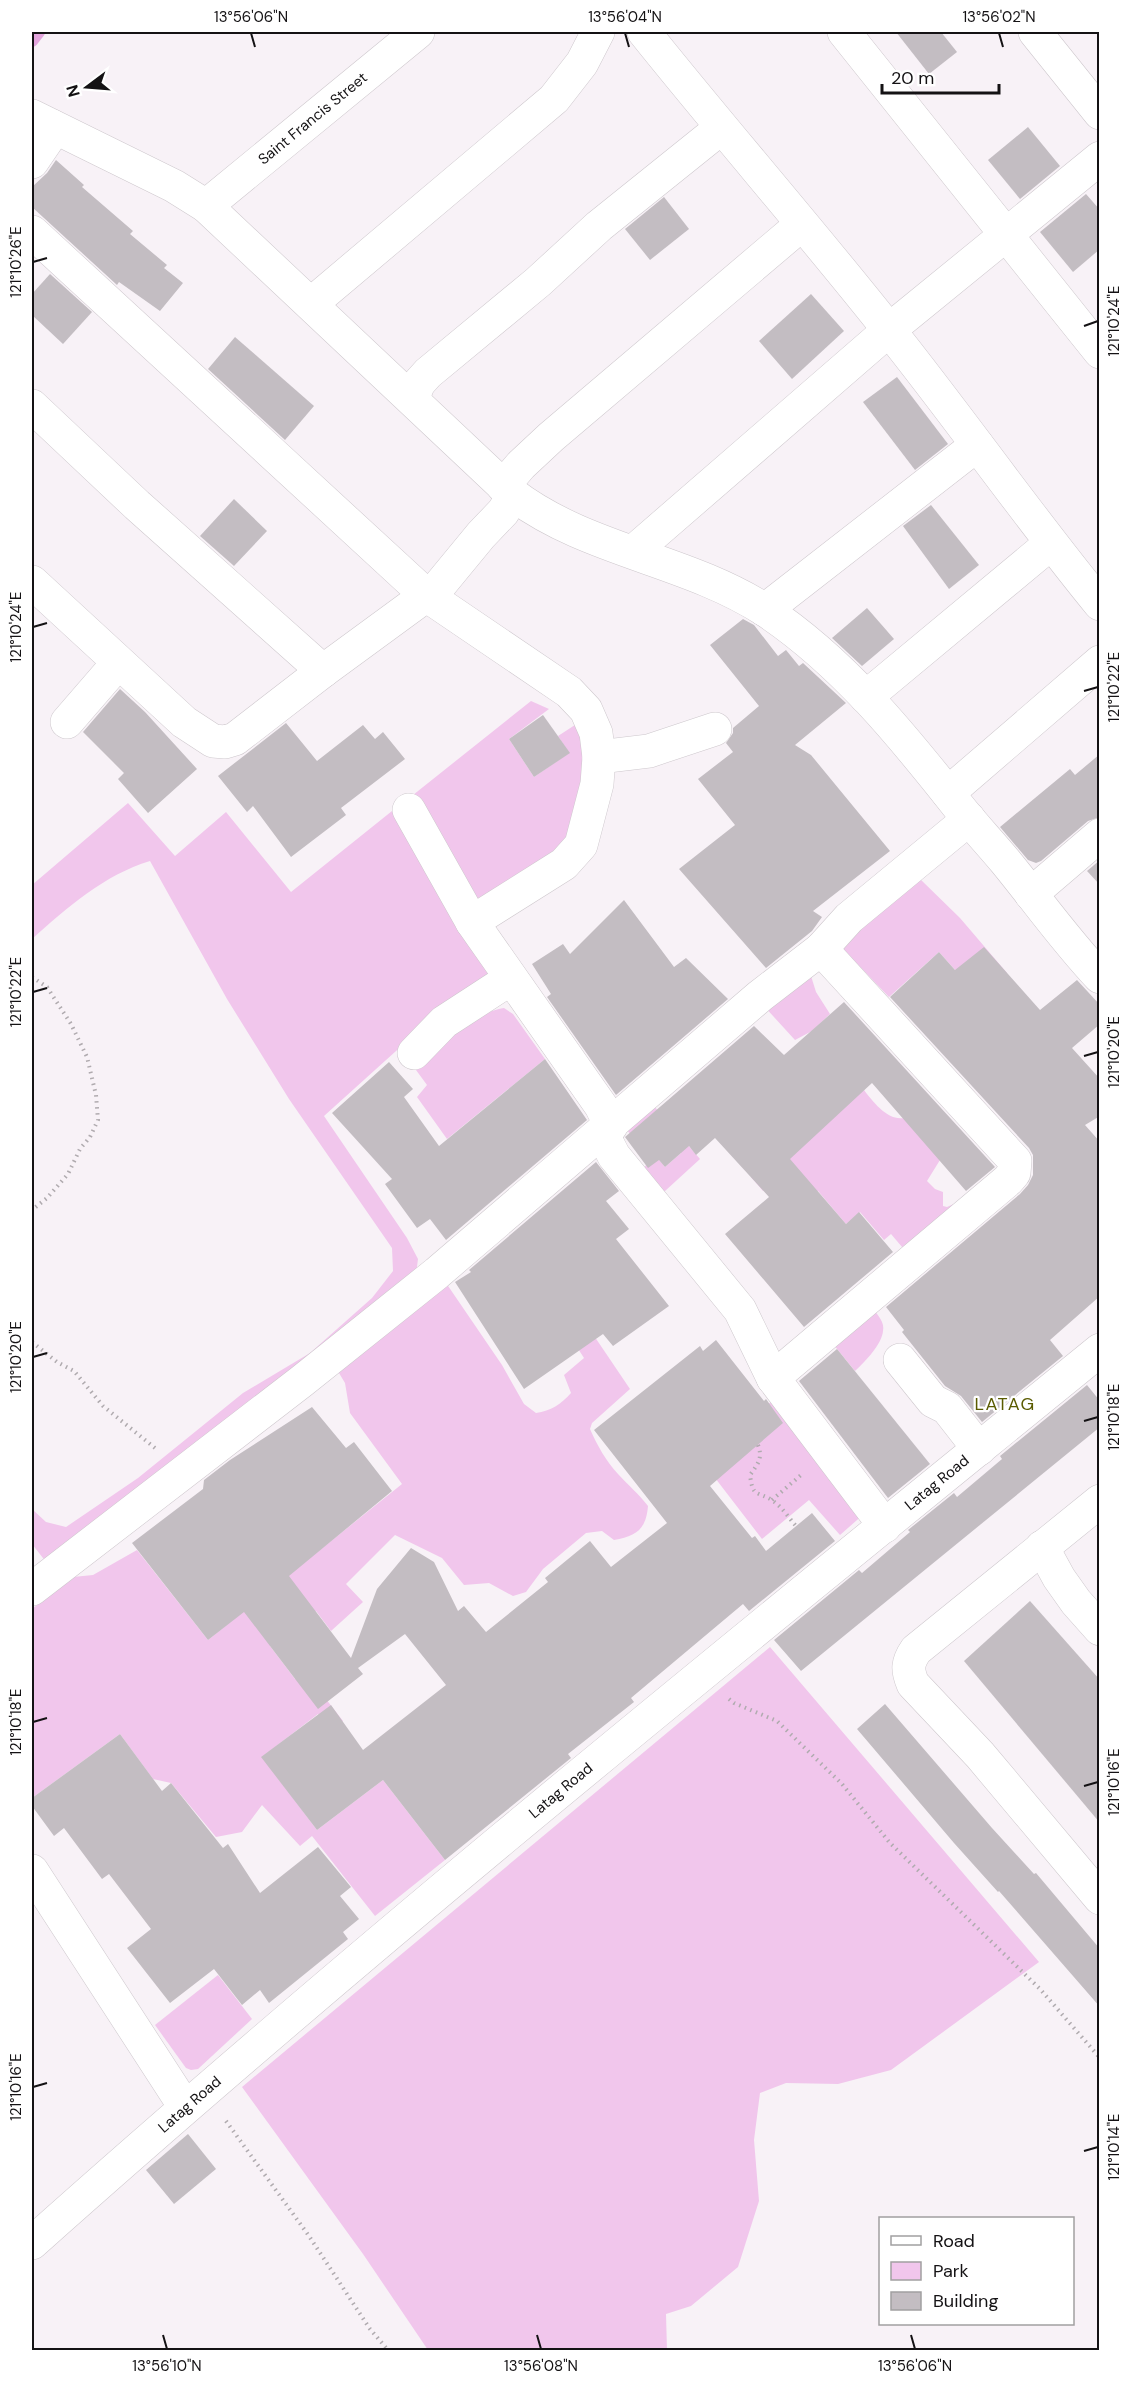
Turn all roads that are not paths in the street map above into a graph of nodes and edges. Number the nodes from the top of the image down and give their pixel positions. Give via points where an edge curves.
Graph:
1 (418, 32) edge
2 (598, 32) edge
3 (644, 32) edge
4 (844, 32) edge
5 (1044, 35) edge
6 (1100, 113) edge
7 (42, 121) edge
8 (721, 128) junction
9 (1100, 158) edge
10 (32, 162) edge
11 (206, 206) junction
12 (802, 224) junction
13 (32, 232) edge
14 (1006, 236) junction
15 (310, 304) junction
16 (889, 330) junction
17 (1100, 352) edge
18 (412, 399) junction
19 (32, 406) edge
20 (977, 445) junction
21 (507, 490) junction
22 (1050, 544) junction
23 (633, 552) junction
24 (32, 582) edge
25 (426, 595) junction
26 (1100, 604) edge
27 (765, 610) junction
28 (1100, 662) edge
29 (118, 663) junction
30 (323, 671) junction
31 (866, 697) junction
32 (67, 722) dead end
33 (715, 729) dead end
34 (599, 757) junction
35 (948, 793) junction
36 (409, 810) dead end
37 (969, 819) junction
38 (1100, 835) edge
39 (1031, 894) junction
40 (472, 922) junction
41 (821, 949) junction
42 (1100, 977) edge
43 (510, 979) junction
44 (414, 1053) dead end
45 (606, 1130) junction
46 (1100, 1350) edge
47 (900, 1360) dead end
48 (773, 1378) junction
49 (979, 1449) junction
50 (1100, 1501) edge
51 (885, 1526) junction
52 (1042, 1547) junction
53 (32, 1589) edge
54 (1100, 1629) edge
55 (32, 1871) edge
56 (1100, 1898) edge
57 (193, 2099) junction
58 (32, 2242) edge

1 - 11 street, Saint Francis Street
2 - 15 street via 582,63 554,99
3 - 8 street
4 - 14 street
5 - 6 street
7 - 10 street via 47,140
7 - 11 street via 174,186
8 - 12 street
8 - 18 street via 599,226 428,373
9 - 14 street
11 - 15 street
12 - 16 street
12 - 21 street via 551,436 521,465
13 - 25 street
14 - 16 street
14 - 17 street
15 - 18 street
16 - 20 street
16 - 23 street
18 - 21 street
19 - 30 street via 136,505
20 - 22 street
20 - 27 street
21 - 23 street via 533,511 565,528
21 - 25 street via 508,504 503,512 446,578
22 - 26 street
22 - 31 street
23 - 27 street via 741,596
24 - 29 street
25 - 30 street
25 - 34 street via 569,692 586,710 596,733
27 - 31 street
28 - 35 street
29 - 30 street via 184,722 213,741 225,742 255,725
29 - 32 street
31 - 35 street
33 - 34 street via 649,751
34 - 40 street via 597,784 581,845 564,864
35 - 37 street
36 - 40 street
37 - 39 street
37 - 41 street via 849,918
38 - 39 street
39 - 42 street
40 - 43 street
41 - 45 street via 760,996
41 - 48 street via 1015,1161 1014,1173
43 - 44 street via 444,1022
43 - 45 street via 601,1106
45 - 48 street via 614,1156 740,1310
45 - 53 street via 302,1381
46 - 49 street, Latag Road
47 - 49 street
48 - 51 street
49 - 51 street, Latag Road
50 - 52 street
51 - 57 street, Latag Road
52 - 54 street via 1071,1594
52 - 56 street via 916,1650 909,1660 908,1672 913,1684 980,1755
55 - 57 street
57 - 58 street, Latag Road

